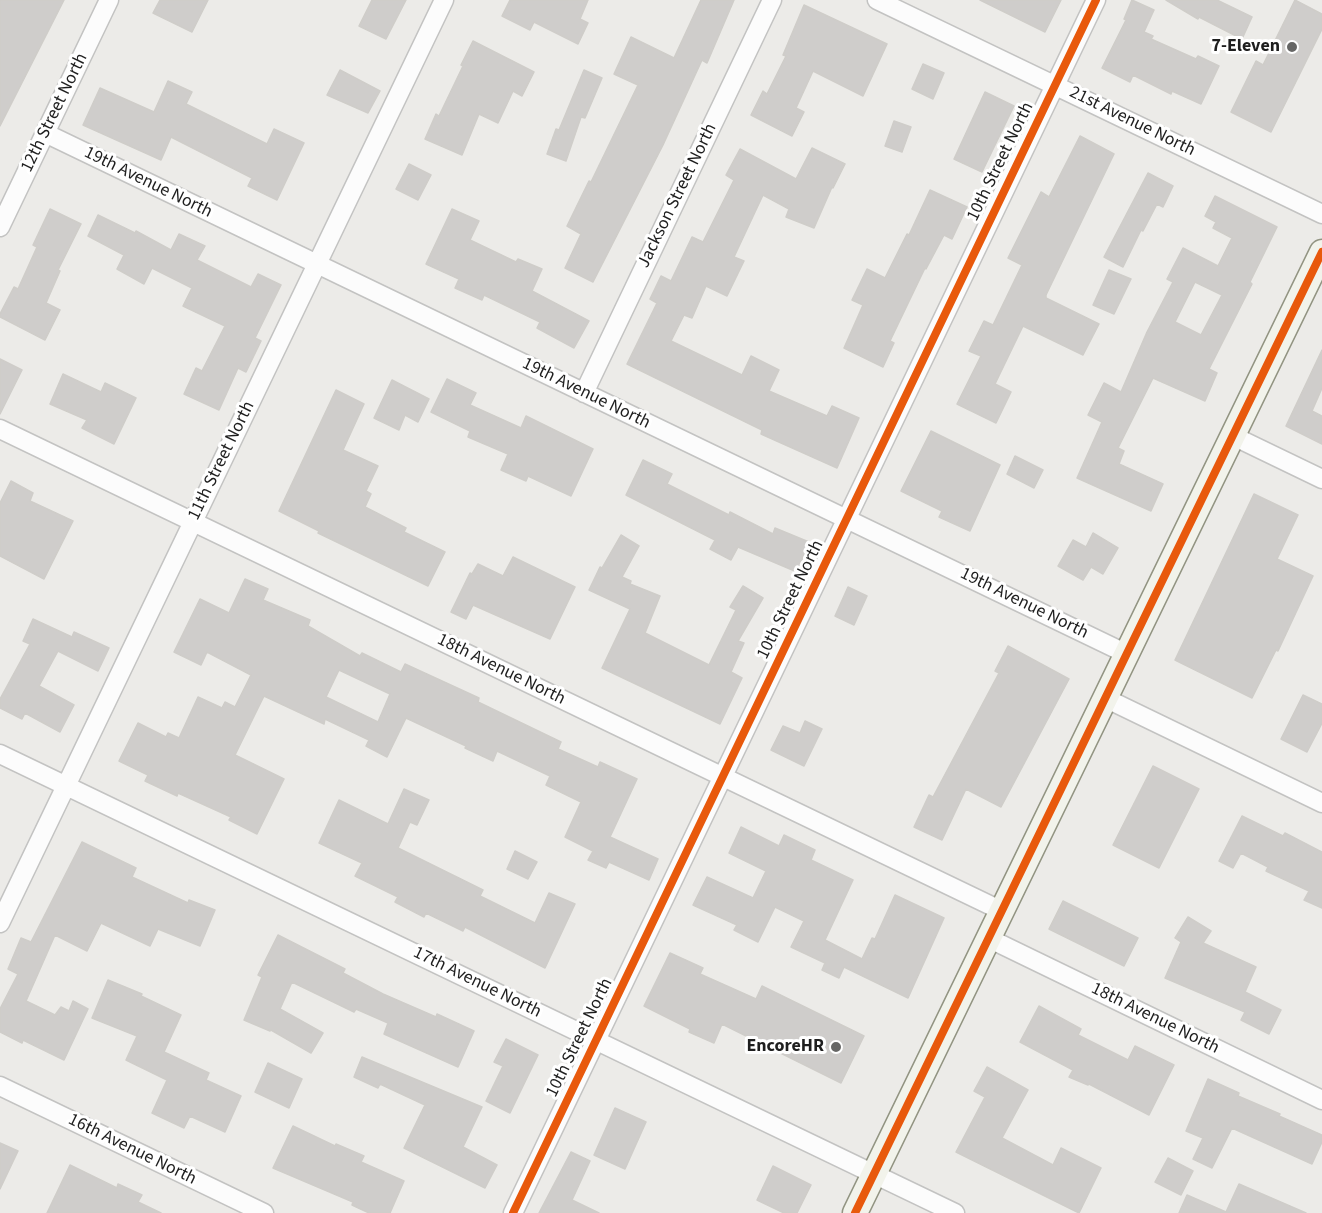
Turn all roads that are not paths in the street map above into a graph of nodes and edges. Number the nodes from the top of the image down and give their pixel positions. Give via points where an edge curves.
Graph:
1 (109, 0) edge
2 (444, 0) edge
3 (772, 0) edge
4 (877, 0) edge
5 (1096, 0) edge
6 (1055, 86) junction
7 (45, 133) junction
8 (1322, 214) edge
9 (0, 227) edge
10 (1322, 252) edge
11 (317, 264) junction
12 (584, 393) junction
13 (0, 429) edge
14 (1233, 436) junction
15 (1322, 479) edge
16 (846, 519) junction
17 (193, 522) junction
18 (1127, 654) junction
19 (1105, 698) junction
20 (0, 754) edge
21 (722, 777) junction
22 (66, 786) junction
23 (1322, 803) edge
24 (1002, 911) junction
25 (0, 922) edge
26 (988, 939) junction
27 (596, 1040) junction
28 (0, 1086) edge
29 (1322, 1100) edge
30 (874, 1174) junction
31 (264, 1213) edge
32 (513, 1213) edge
33 (855, 1213) edge
34 (955, 1213) edge

1 - 7 street, 12th Street North
2 - 11 street, 11th Street North
3 - 12 street, Jackson Street North
4 - 6 street, 21st Avenue North
5 - 6 street, 10th Street North
6 - 8 street, 21st Avenue North
6 - 16 street, 10th Street North
7 - 9 street, 12th Street North
7 - 11 street, 19th Avenue North
10 - 14 main road
11 - 12 street, 19th Avenue North
11 - 17 street, 11th Street North
12 - 16 street, 19th Avenue North
13 - 17 street, 18th Avenue North
14 - 15 street
14 - 18 main road
16 - 18 street, 19th Avenue North
16 - 21 street, 10th Street North
17 - 21 street, 18th Avenue North
17 - 22 street, 11th Street North
18 - 19 main road
19 - 23 street
19 - 24 main road
20 - 22 street, 17th Avenue North
21 - 24 street, 18th Avenue North
21 - 27 street, 10th Street North
22 - 25 street, 11th Street North
22 - 27 street, 17th Avenue North
24 - 26 main road
26 - 29 street, 18th Avenue North
26 - 30 main road
27 - 30 street, 17th Avenue North
27 - 32 street, 10th Street North
28 - 31 street, 16th Avenue North
30 - 33 main road
30 - 34 street, 17th Avenue North

